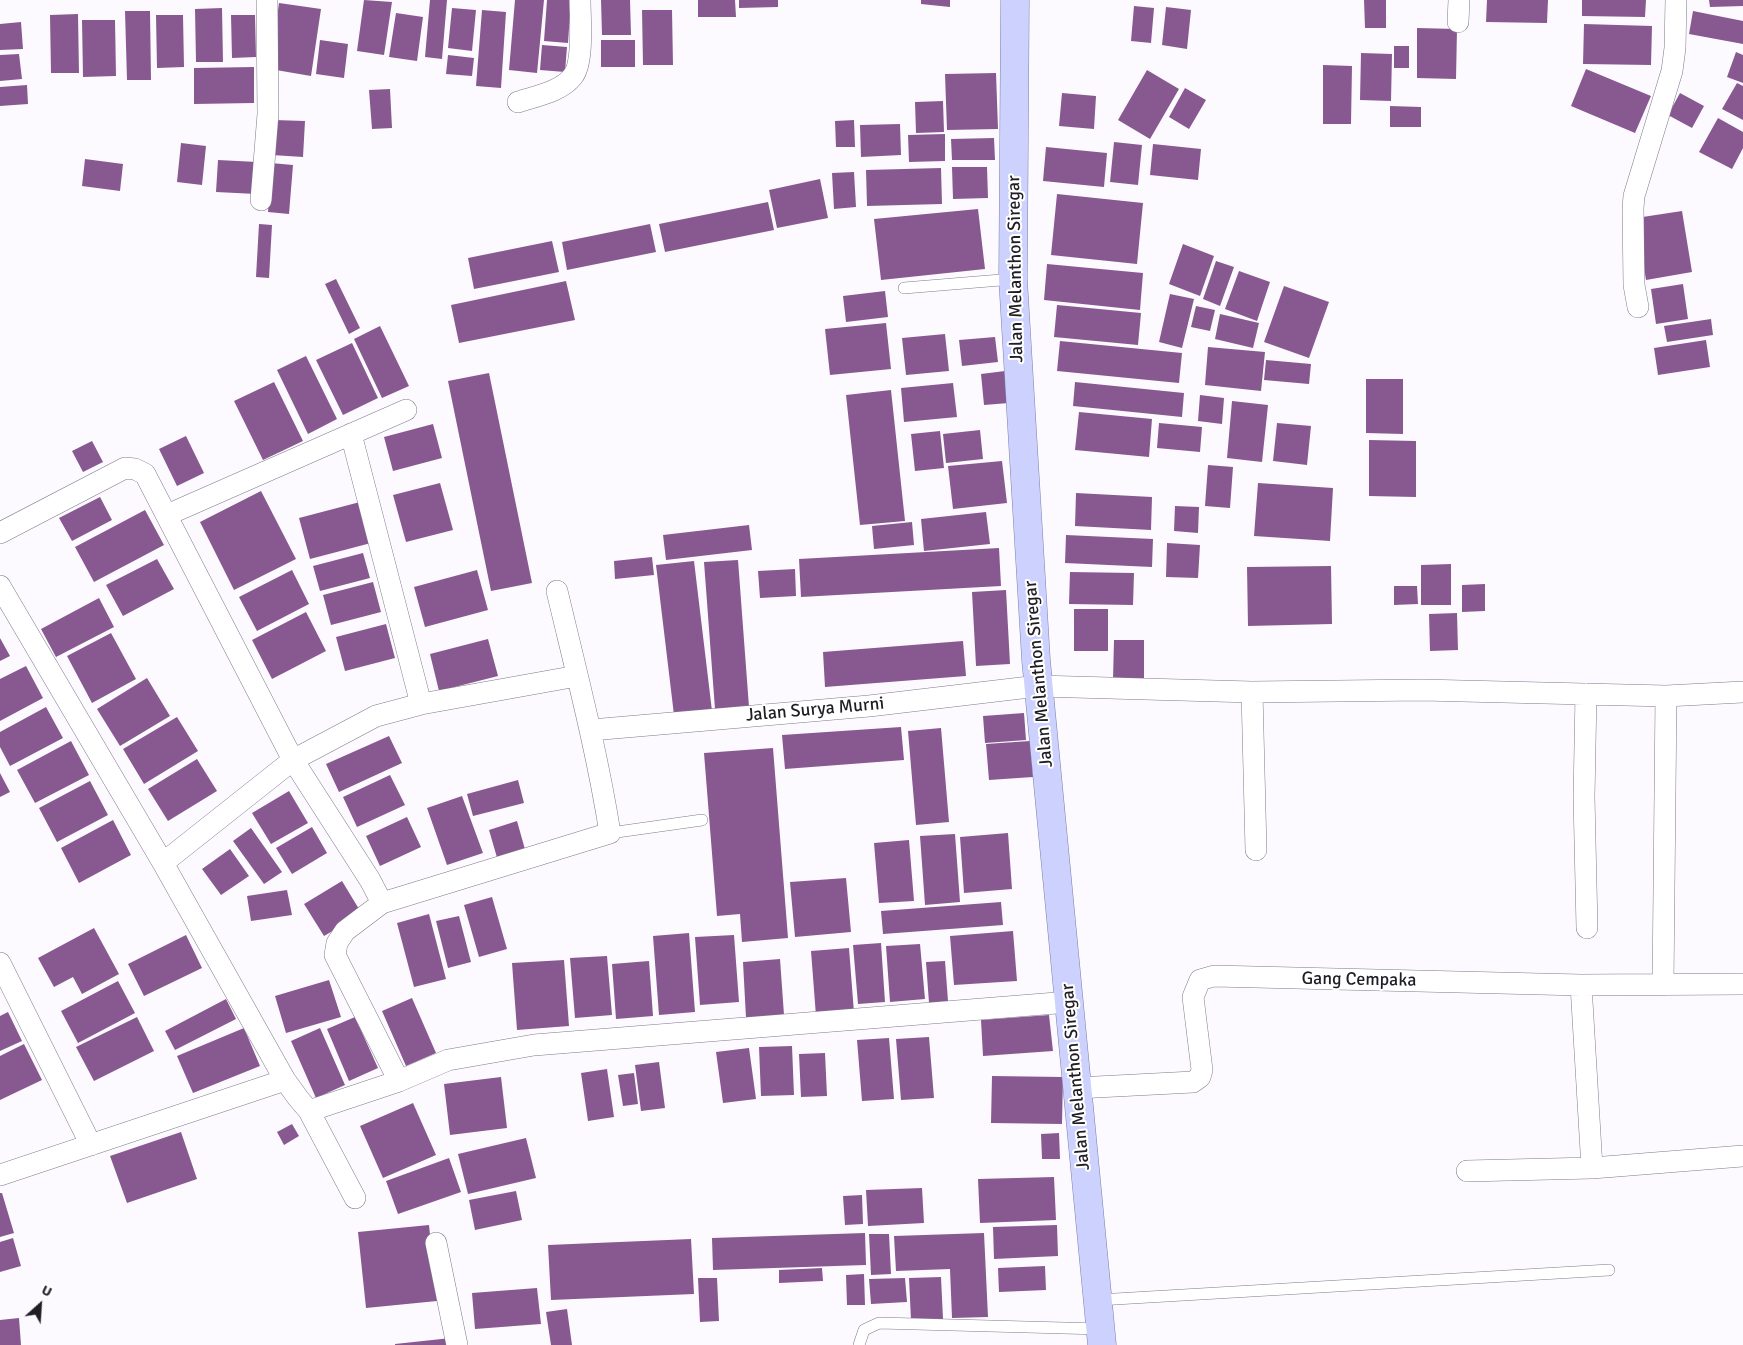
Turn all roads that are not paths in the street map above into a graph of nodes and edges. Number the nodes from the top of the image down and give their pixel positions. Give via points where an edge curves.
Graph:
1 (267, 0) edge
2 (580, 0) edge
3 (1015, 0) edge
4 (1459, 0) edge
5 (1676, 0) edge
6 (1458, 22) dead end
7 (518, 102) dead end
8 (261, 200) dead end
9 (1013, 279) junction
10 (904, 288) dead end
11 (1638, 307) dead end
12 (406, 410) dead end
13 (352, 434) junction
14 (167, 515) junction
15 (0, 533) edge
16 (0, 586) edge
17 (557, 590) dead end
18 (577, 676) junction
19 (1038, 686) junction
20 (1252, 692) junction
21 (1743, 692) edge
22 (1586, 694) junction
23 (1666, 696) junction
24 (422, 704) junction
25 (591, 730) junction
26 (293, 760) junction
27 (702, 820) dead end
28 (610, 833) junction
29 (1256, 850) dead end
30 (163, 863) junction
31 (382, 903) junction
32 (1587, 928) dead end
33 (0, 963) edge
34 (1743, 984) edge
35 (1581, 985) junction
36 (1663, 985) junction
37 (1069, 1002) junction
38 (285, 1080) junction
39 (399, 1081) junction
40 (1077, 1088) junction
41 (309, 1111) junction
42 (91, 1145) junction
43 (1743, 1156) edge
44 (1592, 1168) junction
45 (1467, 1171) dead end
46 (0, 1175) edge
47 (355, 1198) dead end
48 (436, 1243) dead end
49 (1609, 1270) dead end
50 (1098, 1300) junction
51 (1102, 1337) edge
52 (457, 1345) edge
53 (859, 1345) edge

1 - 8 street via 268,114
2 - 7 street via 581,35 574,76 549,92
3 - 9 main road, Jalan Melanthon Siregar
4 - 6 street
5 - 11 street via 1672,71 1634,196 1634,285
9 - 10 lane
9 - 19 main road, Jalan Melanthon Siregar
12 - 13 street
13 - 14 street
13 - 24 street
14 - 15 street via 144,474 125,468
14 - 26 street
16 - 30 street
17 - 18 street
18 - 24 street
18 - 25 street
19 - 20 street, Jalan Surya Murni
19 - 25 street, Jalan Surya Murni via 869,706
19 - 37 main road, Jalan Melanthon Siregar
20 - 22 street, Jalan Surya Murni via 1422,690
20 - 29 street
21 - 23 street, Jalan Surya Murni
22 - 23 street, Jalan Surya Murni
22 - 32 street
23 - 36 street
24 - 26 street via 376,716
25 - 28 street
26 - 30 street
26 - 31 street
27 - 28 lane
28 - 31 street
30 - 38 street
31 - 39 street via 345,931 337,943 335,954
33 - 42 street
34 - 36 street, Gang Cempaka
35 - 36 street, Gang Cempaka
35 - 40 street, Gang Cempaka via 1214,976 1200,980 1193,997 1202,1070 1200,1078 1192,1082
35 - 44 street
37 - 39 street via 534,1045 448,1060
37 - 40 main road, Jalan Melanthon Siregar
38 - 41 street
38 - 42 street
39 - 41 street
40 - 50 main road, Jalan Melanthon Siregar
41 - 47 street
42 - 46 street
43 - 44 street
44 - 45 street
48 - 52 street
49 - 50 lane
50 - 51 main road, Jalan Melanthon Siregar
51 - 53 lane via 879,1323 864,1330

